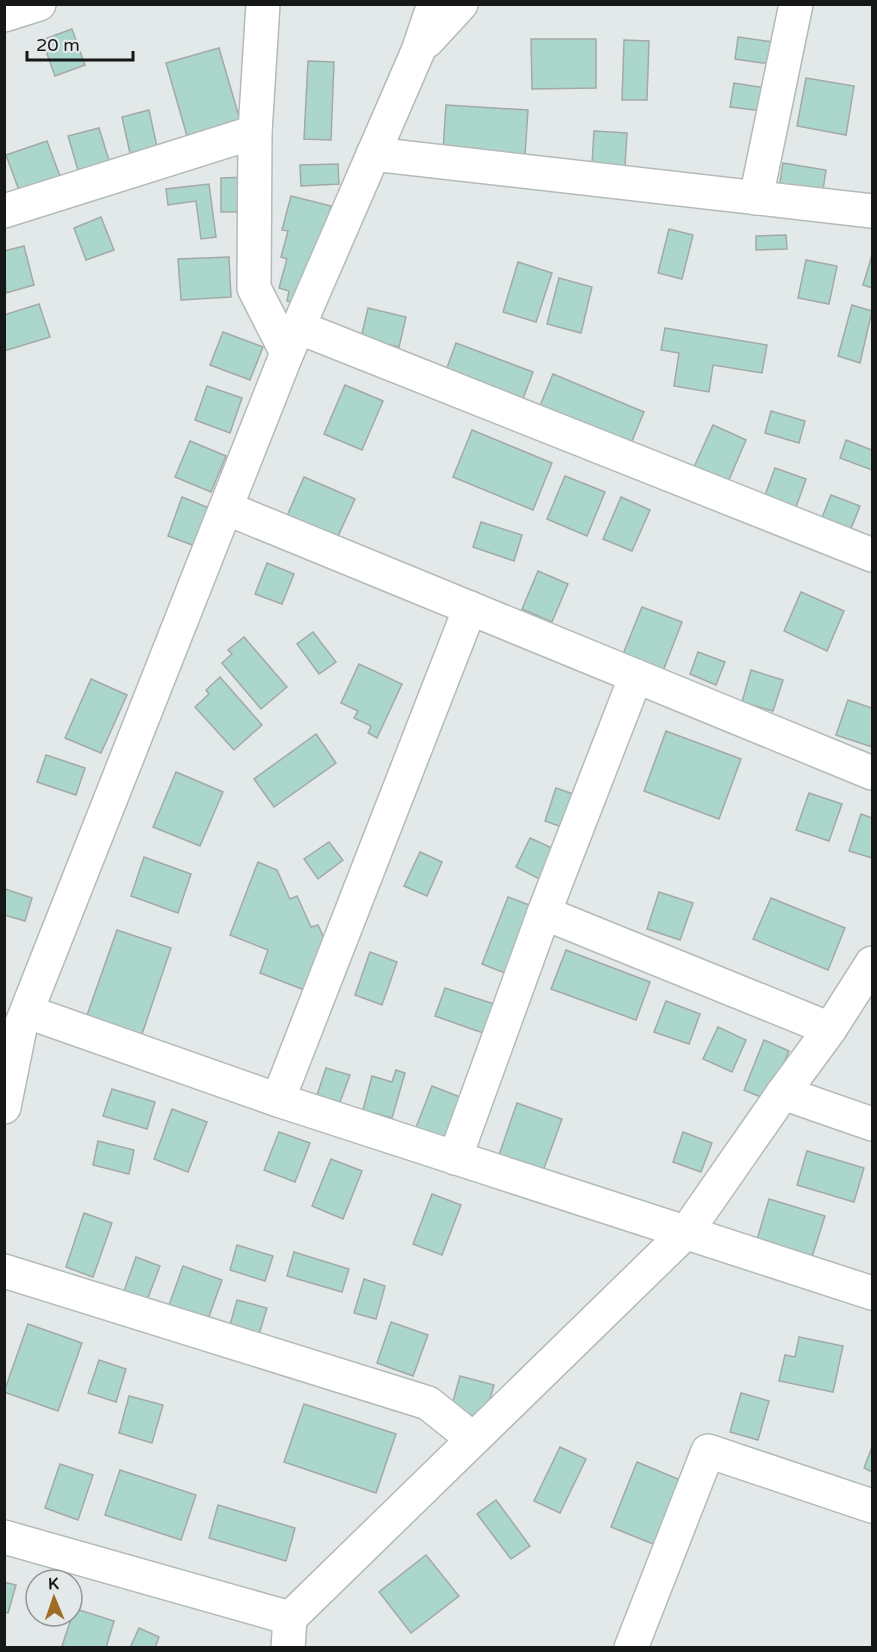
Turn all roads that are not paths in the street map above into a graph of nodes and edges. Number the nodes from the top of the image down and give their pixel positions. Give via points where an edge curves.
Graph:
1 (39, 4) edge
2 (263, 4) edge
3 (434, 4) edge
4 (461, 4) edge
5 (796, 4) edge
6 (4, 15) edge
7 (418, 51) junction
8 (255, 132) junction
9 (373, 154) junction
10 (756, 198) junction
11 (4, 211) edge
12 (873, 211) edge
13 (293, 340) junction
14 (226, 508) junction
15 (873, 555) edge
16 (470, 608) junction
17 (636, 676) junction
18 (873, 773) edge
19 (544, 913) junction
20 (873, 963) edge
21 (16, 1020) edge
22 (830, 1029) junction
23 (783, 1093) junction
24 (278, 1100) junction
25 (4, 1107) edge
26 (873, 1124) edge
27 (455, 1158) junction
28 (687, 1231) junction
29 (4, 1271) edge
30 (873, 1293) edge
31 (473, 1440) junction
32 (873, 1506) edge
33 (4, 1537) edge
34 (289, 1633) edge
35 (631, 1647) edge

1 - 6 street
2 - 8 street
3 - 7 street
4 - 7 street
5 - 10 street
7 - 9 street
8 - 11 street
8 - 13 street via 254,288
9 - 10 street
9 - 13 street
10 - 12 street
13 - 14 street
13 - 15 street
14 - 16 street
14 - 21 street
16 - 17 street
16 - 24 street
17 - 18 street
17 - 19 street
19 - 22 street
19 - 27 street
20 - 22 street
21 - 24 street
21 - 25 street via 20,1028
22 - 23 street
23 - 26 street
23 - 28 street
24 - 27 street
27 - 28 street
28 - 30 street
28 - 31 street
29 - 31 street via 428,1403
31 - 34 street
32 - 35 street via 708,1452
33 - 34 street

